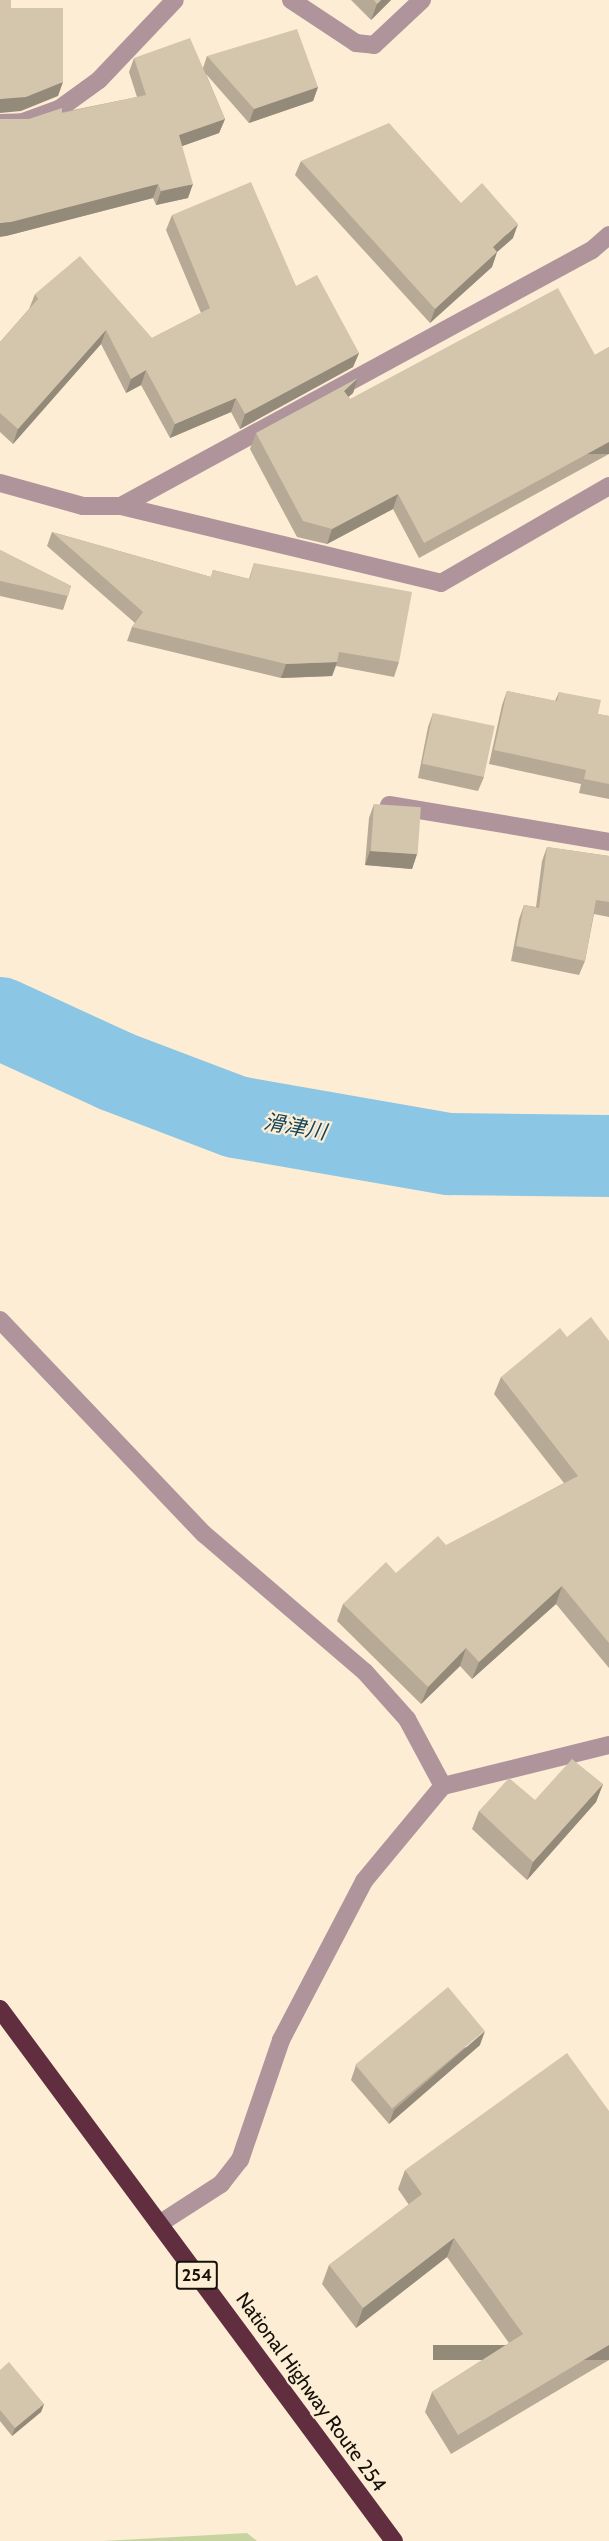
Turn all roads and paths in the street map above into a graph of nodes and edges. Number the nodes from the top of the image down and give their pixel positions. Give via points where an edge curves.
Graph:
1 (175, 0) edge
2 (291, 0) edge
3 (422, 0) edge
4 (0, 123) edge
5 (609, 236) edge
6 (0, 483) edge
7 (609, 486) edge
8 (122, 506) junction
9 (389, 805) edge
10 (609, 842) edge
11 (0, 1320) edge
12 (609, 1745) edge
13 (443, 1786) junction
14 (0, 2009) edge
15 (159, 2224) junction
16 (394, 2541) edge

1 - 4 street via 99,80 59,109 23,122
2 - 3 street via 356,44 374,45
5 - 8 street
6 - 8 street via 83,506
7 - 8 street via 441,584
9 - 10 street
11 - 13 street via 204,1534 365,1672 407,1719
12 - 13 street
13 - 15 street via 364,1881 281,2040 240,2160 221,2184
14 - 15 highway, National Highway Route 254 / 254
15 - 16 highway, National Highway Route 254 / 254

